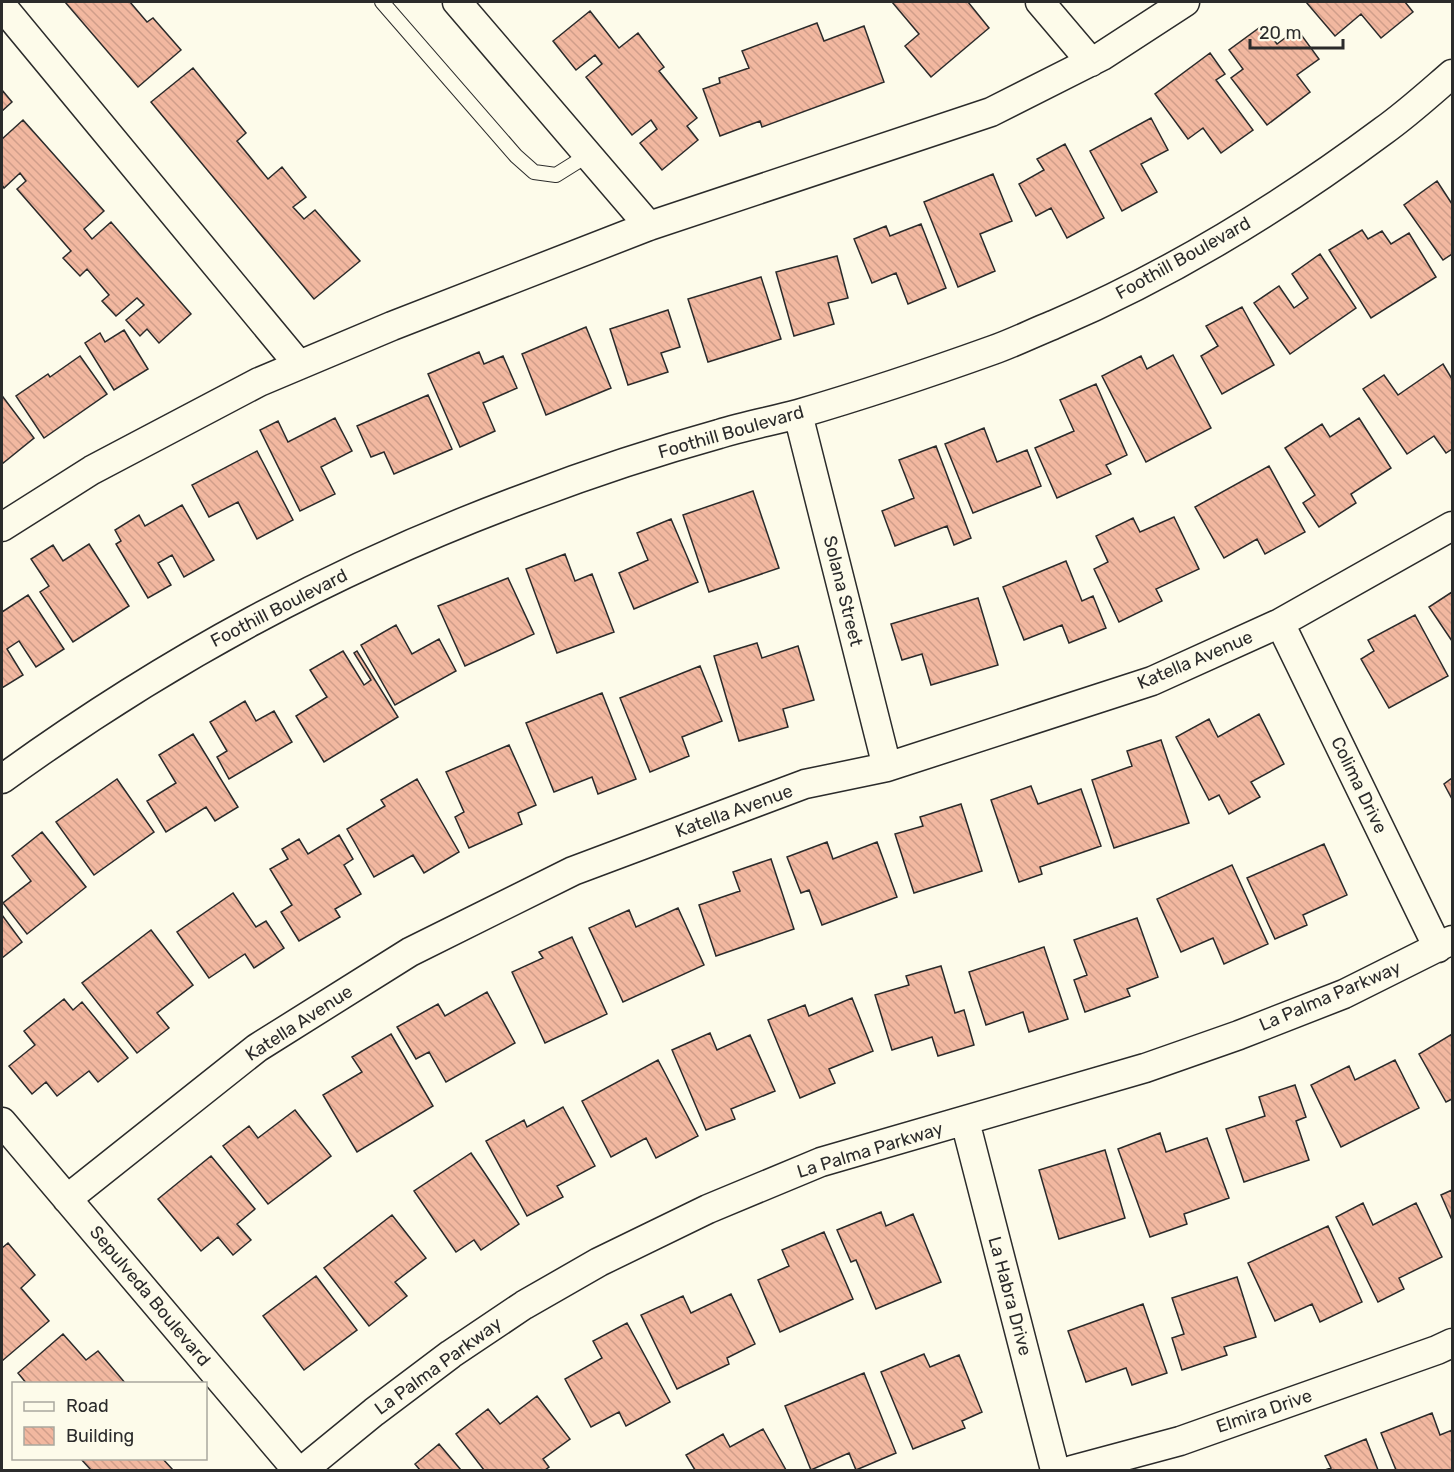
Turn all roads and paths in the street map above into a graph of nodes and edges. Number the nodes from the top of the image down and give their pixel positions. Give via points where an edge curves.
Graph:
1 (382, 2) edge
2 (457, 2) edge
3 (1040, 2) edge
4 (1185, 2) edge
5 (2, 6) edge
6 (1091, 62) junction
7 (1452, 74) edge
8 (588, 155) junction
9 (649, 226) junction
10 (299, 365) junction
11 (798, 414) junction
12 (1452, 526) edge
13 (2, 527) edge
14 (1280, 623) junction
15 (887, 767) junction
16 (2, 779) edge
17 (1445, 944) edge
18 (965, 1121) junction
19 (2, 1122) edge
20 (68, 1198) junction
21 (1452, 1343) edge
22 (297, 1470) edge
23 (303, 1470) edge
24 (1055, 1470) edge
25 (1072, 1470) edge

1 - 8 lane via 534,172 556,175
2 - 8 street
3 - 6 street
4 - 6 street
5 - 10 street
6 - 9 street via 991,111
7 - 11 street, Foothill Boulevard via 1385,130 1283,200 1180,263 1089,309 996,349
8 - 9 street
9 - 10 street
10 - 13 street via 92,470
11 - 15 street, Solana Street
11 - 16 street, Foothill Boulevard via 717,434 550,489 377,558 196,651 104,708
12 - 14 street, Katella Avenue
14 - 15 street, Katella Avenue via 1152,681
14 - 17 street, Colima Drive
15 - 20 street, Katella Avenue via 805,784 573,871 410,952 257,1048
17 - 18 street, La Palma Parkway via 1344,994 1239,1035 1145,1068
18 - 23 street, La Palma Parkway via 821,1162 708,1209 599,1262 524,1305 451,1354
18 - 24 street, La Habra Drive
19 - 20 street, Sepulveda Boulevard
20 - 22 street, Sepulveda Boulevard
21 - 25 street, Elmira Drive via 1180,1441

